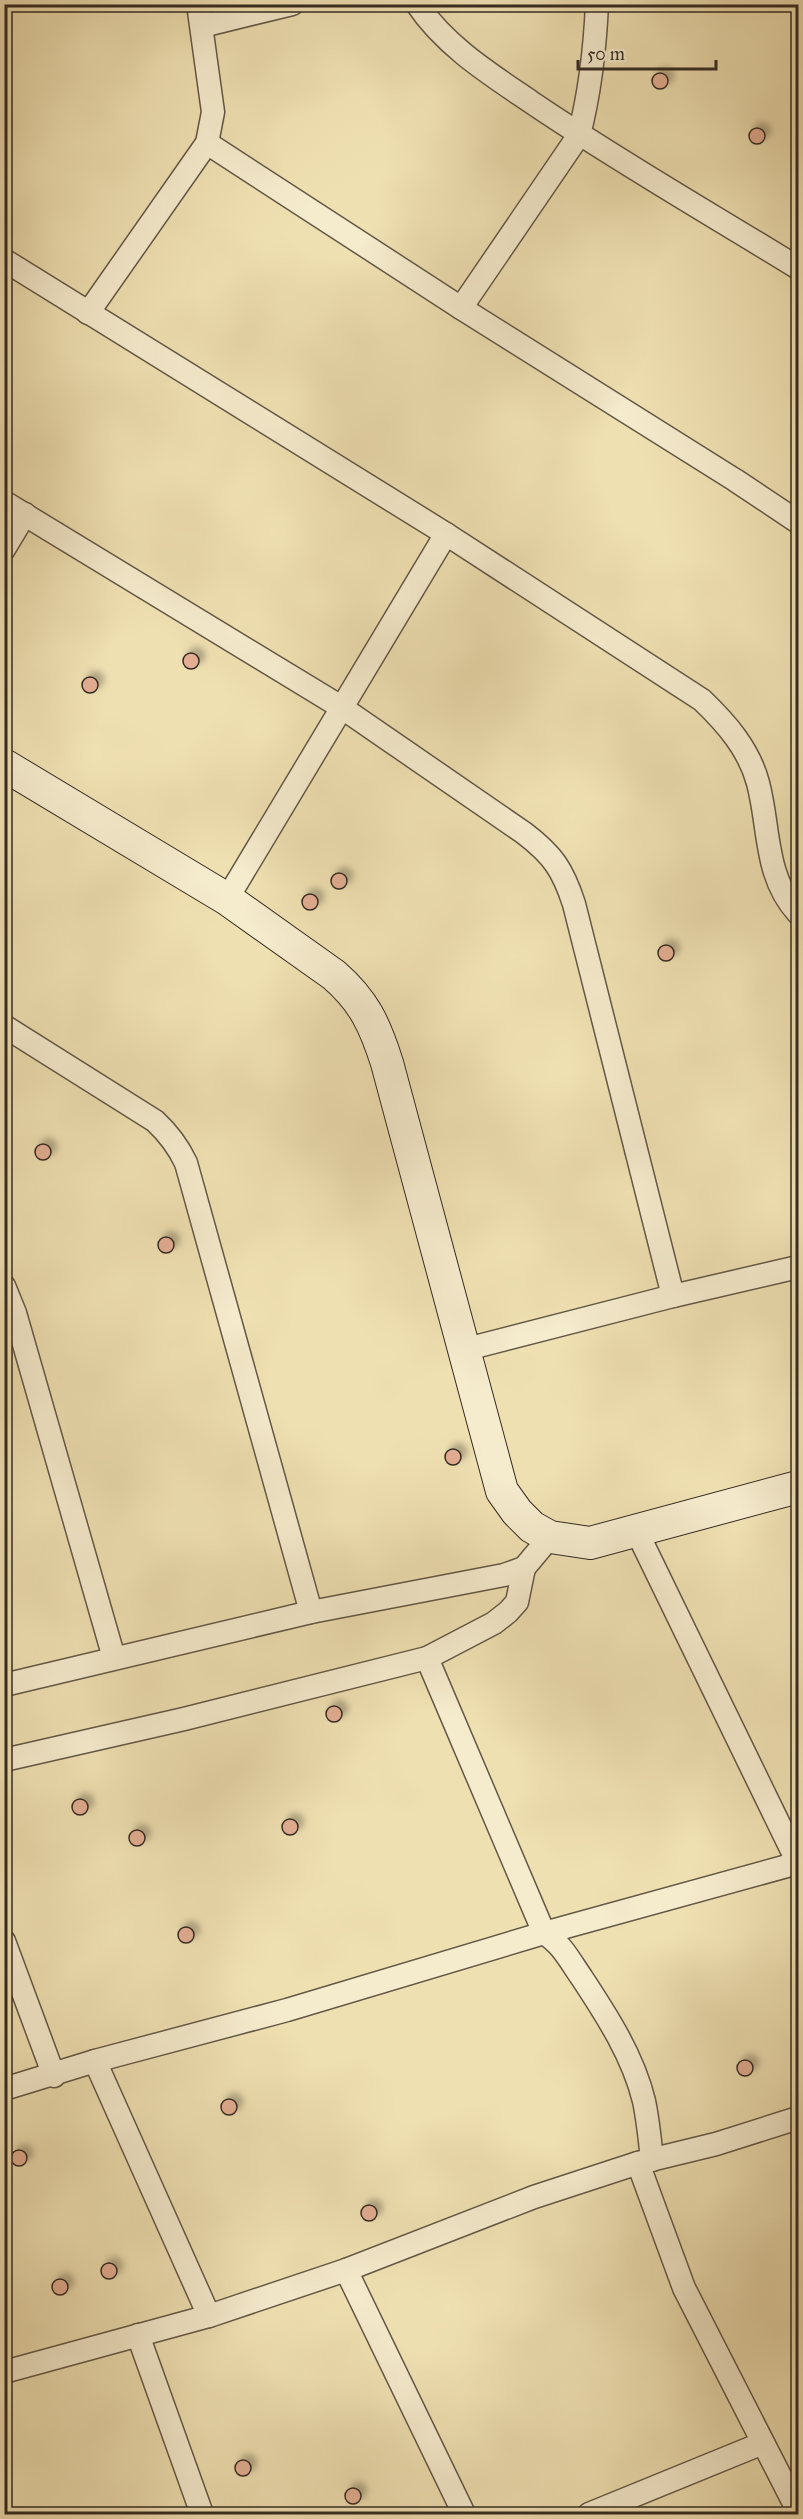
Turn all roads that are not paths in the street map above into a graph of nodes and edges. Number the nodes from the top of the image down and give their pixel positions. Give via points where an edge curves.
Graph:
1 (292, 4) edge
2 (417, 4) edge
3 (597, 4) edge
4 (200, 15) edge
5 (579, 135) junction
6 (207, 143) junction
7 (4, 260) edge
8 (798, 268) edge
9 (461, 308) junction
10 (88, 312) junction
11 (4, 502) edge
12 (25, 514) junction
13 (798, 522) edge
14 (446, 534) junction
15 (4, 549) edge
16 (340, 707) junction
17 (4, 765) edge
18 (226, 899) junction
19 (798, 913) edge
20 (4, 1026) edge
21 (798, 1267) edge
22 (4, 1286) edge
23 (673, 1296) junction
24 (463, 1350) junction
25 (796, 1494) edge
26 (636, 1530) junction
27 (550, 1537) junction
28 (524, 1568) junction
29 (311, 1612) junction
30 (114, 1658) junction
31 (427, 1658) junction
32 (4, 1685) edge
33 (4, 1760) edge
34 (798, 1863) edge
35 (544, 1933) junction
36 (4, 1941) edge
37 (96, 2061) junction
38 (54, 2076) junction
39 (4, 2089) edge
40 (798, 2118) edge
41 (645, 2162) junction
42 (346, 2270) junction
43 (209, 2316) junction
44 (138, 2335) junction
45 (4, 2372) edge
46 (763, 2443) junction
47 (798, 2511) edge
48 (202, 2514) edge
49 (464, 2514) edge
50 (589, 2514) edge

1 - 4 street
2 - 5 street via 447,39 479,67
3 - 5 street
4 - 6 street via 213,112
5 - 8 street
5 - 9 street
6 - 9 street
6 - 10 street
7 - 10 street
9 - 13 street
10 - 14 street
11 - 12 street
12 - 15 street
12 - 16 street
14 - 16 street
14 - 19 street via 702,700 726,722 758,781 771,863 777,881
16 - 18 street
16 - 23 street via 524,832 558,863 574,904
17 - 18 street
18 - 24 street via 334,975 368,1014 387,1063
20 - 29 street via 155,1121 178,1146 186,1163
21 - 23 street
22 - 30 street
23 - 24 street
24 - 27 street via 502,1491 532,1527
25 - 26 street
26 - 27 street via 590,1543
26 - 34 street
27 - 28 street
28 - 29 street
28 - 31 street via 517,1602 508,1612
29 - 30 street
30 - 32 street
31 - 33 street
31 - 35 street
34 - 35 street
35 - 37 street via 287,2010
35 - 41 street via 566,1953 631,2062 644,2101
36 - 38 street
37 - 38 street
37 - 43 street
38 - 39 street
40 - 41 street
41 - 42 street via 534,2197
41 - 46 street via 684,2288
42 - 43 street
42 - 49 street
43 - 44 street
44 - 45 street
44 - 48 street
46 - 47 street
46 - 50 street

